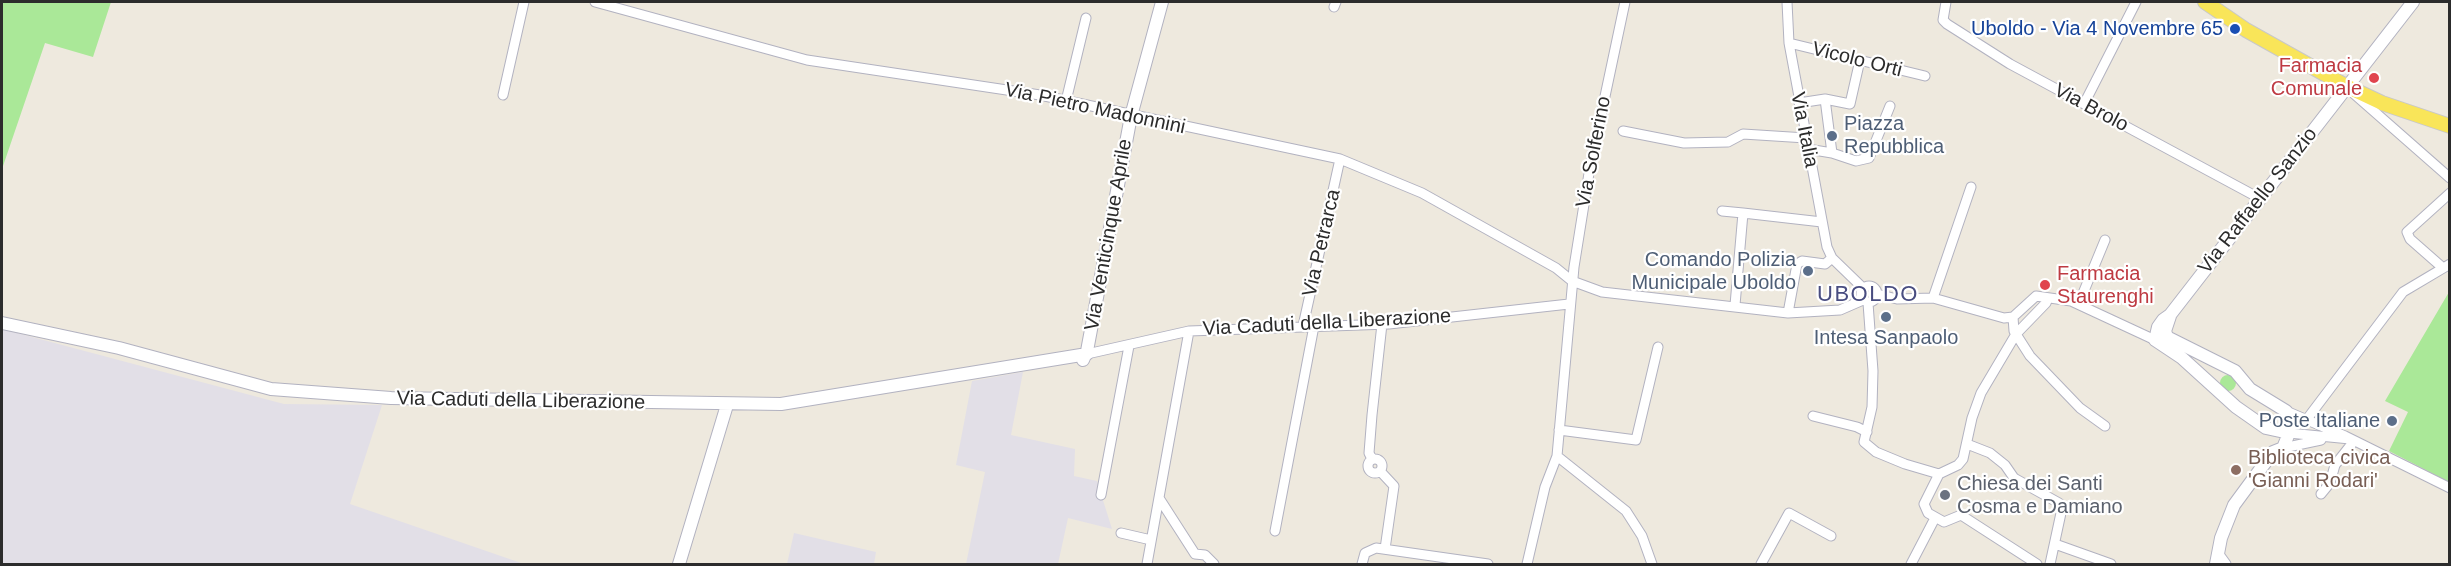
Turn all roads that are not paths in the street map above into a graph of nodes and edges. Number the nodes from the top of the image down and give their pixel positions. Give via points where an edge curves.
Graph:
1 (524, 2) edge
2 (595, 2) edge
3 (1162, 2) edge
4 (1625, 2) edge
5 (1787, 2) edge
6 (1946, 2) edge
7 (2136, 2) edge
8 (2205, 2) edge
9 (2413, 2) edge
10 (1086, 18) dead end
11 (1789, 43) junction
12 (1860, 60) junction
13 (1925, 76) dead end
14 (2346, 86) junction
15 (502, 95) dead end
16 (1825, 99) junction
17 (1066, 101) junction
18 (1799, 103) junction
19 (2084, 104) junction
20 (1890, 106) dead end
21 (2379, 109) junction
22 (1131, 116) junction
23 (2450, 126) edge
24 (1623, 131) dead end
25 (1806, 138) junction
26 (1808, 149) junction
27 (1832, 153) junction
28 (1340, 159) junction
29 (2450, 178) edge
30 (1971, 187) dead end
31 (2450, 193) edge
32 (2259, 198) junction
33 (1722, 211) dead end
34 (1743, 213) junction
35 (1822, 222) junction
36 (2105, 240) dead end
37 (1832, 258) junction
38 (2446, 266) edge
39 (1572, 281) junction
40 (1863, 288) junction
41 (1877, 294) junction
42 (1933, 298) junction
43 (2048, 298) junction
44 (1866, 302) junction
45 (2079, 303) junction
46 (1569, 304) junction
47 (1735, 305) junction
48 (1788, 313) junction
49 (2170, 315) junction
50 (2013, 317) junction
51 (2, 323) edge
52 (1382, 324) junction
53 (1303, 326) junction
54 (1314, 326) junction
55 (1189, 331) junction
56 (2016, 334) junction
57 (2155, 340) junction
58 (2174, 342) junction
59 (1129, 346) junction
60 (1658, 347) dead end
61 (1087, 354) junction
62 (2230, 369) junction
63 (2244, 380) junction
64 (2214, 387) junction
65 (2226, 397) junction
66 (727, 405) junction
67 (2286, 411) junction
68 (1814, 416) dead end
69 (2307, 419) junction
70 (2104, 426) dead end
71 (2266, 428) junction
72 (1559, 430) junction
73 (1867, 432) junction
74 (2289, 433) junction
75 (2328, 439) junction
76 (2352, 440) junction
77 (1967, 444) junction
78 (2278, 450) junction
79 (1557, 456) junction
80 (1939, 474) junction
81 (2450, 488) edge
82 (2321, 494) dead end
83 (1101, 495) dead end
84 (1159, 498) junction
85 (1935, 518) junction
86 (1275, 531) dead end
87 (1121, 533) dead end
88 (1831, 536) dead end
89 (1150, 540) junction
90 (2055, 544) junction
91 (1385, 549) junction
92 (2217, 559) edge
93 (679, 564) edge
94 (1147, 564) edge
95 (1214, 564) edge
96 (1362, 564) edge
97 (1488, 564) edge
98 (1527, 564) edge
99 (1652, 564) edge
100 (1761, 564) edge
101 (1911, 564) edge
102 (2037, 564) edge
103 (2050, 564) edge
104 (2111, 564) edge
105 (2226, 564) edge

1 - 15 street
2 - 17 street, Via Pietro Madonnini via 807,60
3 - 22 street, Via Venticinque Aprile
4 - 39 street, Via Solferino via 1590,167
5 - 11 street, Via Italia
6 - 19 street, Via Brolo via 1943,20 1947,24
7 - 19 street
8 - 14 main road via 2246,30
9 - 14 street, Via Raffaello Sanzio
10 - 17 street
11 - 12 street, Vicolo Orti
11 - 18 street, Via Italia
12 - 13 street, Vicolo Orti
12 - 16 street via 1850,104
14 - 21 main road
14 - 32 street, Via Raffaello Sanzio
16 - 18 street
16 - 27 street
17 - 22 street, Via Pietro Madonnini
18 - 25 street, Via Italia
19 - 32 street, Via Brolo
20 - 27 street via 1869,158 1856,161
21 - 23 main road
21 - 29 street
22 - 28 street, Via Pietro Madonnini
22 - 61 street, Via Venticinque Aprile
24 - 25 street via 1684,143 1728,142 1743,134
25 - 26 street, Via Italia
26 - 27 street
26 - 35 street, Via Italia
28 - 39 street, Via Pietro Madonnini via 1461,213
28 - 53 street, Via Petrarca
30 - 42 street
31 - 38 street via 2407,232 2410,239
32 - 49 street, Via Raffaello Sanzio
33 - 34 street
34 - 35 street
34 - 47 street
35 - 37 street, Via Italia
36 - 45 street
37 - 40 street
37 - 48 street via 1825,264 1797,264
38 - 69 street via 2403,292
39 - 46 street, Via Solferino
39 - 47 street, Via Pietro Madonnini via 1602,292
40 - 41 street via 1874,287
40 - 44 street via 1861,293
41 - 42 street via 1897,299
41 - 44 street via 1874,302
42 - 50 street via 2004,318
43 - 45 street
43 - 50 street via 2032,297
43 - 56 street
44 - 48 street, Via Pietro Madonnini via 1813,314
44 - 73 street via 1873,371
45 - 57 street
46 - 52 street, Via Caduti della Liberazione
46 - 72 street, Via Solferino
47 - 48 street, Via Pietro Madonnini
49 - 57 street, Via Raffaello Sanzio via 2158,327
49 - 58 street via 2166,334
50 - 56 street
51 - 66 street, Via Caduti della Liberazione via 119,348 271,389 391,398
52 - 54 street, Via Caduti della Liberazione
52 - 91 street via 1369,453 1372,459 1380,460 1380,471 1394,486
53 - 54 street, Via Caduti della Liberazione
53 - 55 street, Via Caduti della Liberazione
54 - 86 street
55 - 59 street, Via Caduti della Liberazione
55 - 84 street
56 - 70 street via 2046,376
56 - 77 street via 1981,393
57 - 58 street
57 - 64 street
58 - 62 street
59 - 61 street, Via Caduti della Liberazione
59 - 83 street
60 - 72 street via 1636,440
61 - 66 street, Via Caduti della Liberazione via 1081,362 1071,365 1045,362 781,404
62 - 63 street
62 - 64 street via 2218,374
63 - 65 street via 2236,394
63 - 67 street via 2250,389
64 - 65 street
65 - 71 street
66 - 93 street
67 - 69 street
67 - 74 street
68 - 73 street
69 - 76 street
71 - 74 street
71 - 78 street
72 - 79 street, Via Solferino
73 - 80 street via 1864,442 1876,452
74 - 75 street
74 - 78 street
75 - 76 street
75 - 78 street
76 - 81 street
76 - 82 street
77 - 80 street via 1960,463
77 - 90 street via 1990,453 2014,478 2059,503
78 - 92 street via 2234,505
79 - 98 street, Via Solferino via 1545,487
79 - 99 street via 1626,511 1642,536
80 - 85 street via 1924,504
84 - 89 street
84 - 95 street via 1195,554 1205,555
85 - 101 street
85 - 102 street via 1947,522 1961,515
87 - 89 street
88 - 100 street via 1789,513
89 - 94 street
90 - 103 street
90 - 104 street
91 - 96 street via 1367,551
91 - 97 street
92 - 105 street

